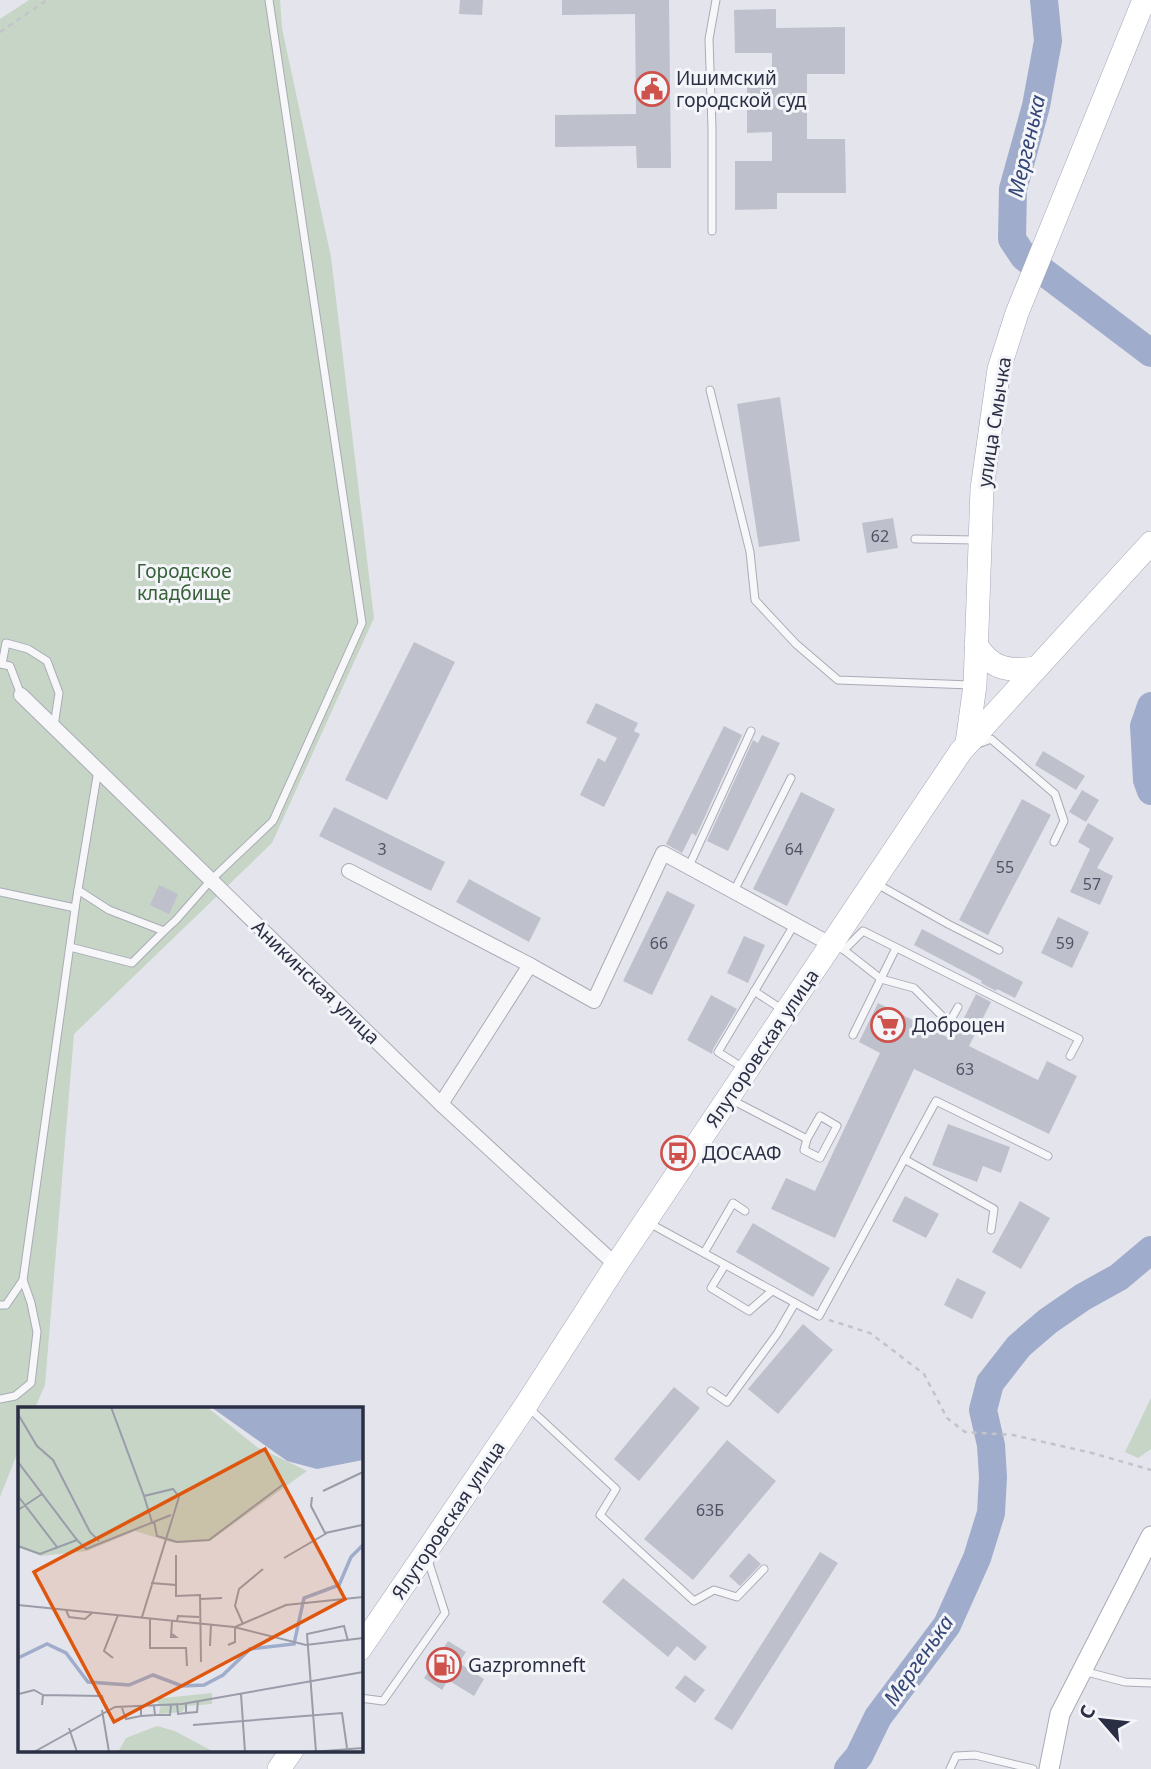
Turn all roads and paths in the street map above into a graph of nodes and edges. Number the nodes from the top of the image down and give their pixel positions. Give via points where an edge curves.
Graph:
1 (47, 0) edge
2 (270, 0) edge
3 (716, 0) edge
4 (1144, 0) edge
5 (0, 32) edge
6 (712, 231) dead end
7 (710, 390) dead end
8 (915, 539) dead end
9 (980, 540) junction
10 (1151, 542) edge
11 (976, 644) junction
12 (1, 664) edge
13 (1036, 668) junction
14 (975, 685) junction
15 (21, 695) joint
16 (54, 726) junction
17 (751, 731) dead end
18 (964, 747) junction
19 (98, 770) junction
20 (791, 778) dead end
21 (1054, 842) dead end
22 (688, 867) junction
23 (349, 870) dead end
24 (212, 880) junction
25 (873, 882) junction
26 (78, 890) junction
27 (733, 891) junction
28 (0, 892) edge
29 (75, 908) junction
30 (795, 925) junction
31 (164, 931) junction
32 (70, 947) junction
33 (838, 947) junction
34 (896, 948) junction
35 (999, 950) dead end
36 (530, 965) junction
37 (881, 979) junction
38 (754, 992) junction
39 (957, 1007) dead end
40 (786, 1012) junction
41 (853, 1035) dead end
42 (1070, 1056) dead end
43 (747, 1070) junction
44 (729, 1098) junction
45 (441, 1104) junction
46 (807, 1139) junction
47 (1048, 1156) dead end
48 (904, 1159) junction
49 (746, 1211) dead end
50 (646, 1221) junction
51 (991, 1230) dead end
52 (704, 1253) junction
53 (615, 1265) junction
54 (725, 1265) junction
55 (23, 1280) junction
56 (772, 1290) junction
57 (795, 1303) junction
58 (0, 1305) edge
59 (819, 1317) junction
60 (711, 1391) dead end
61 (0, 1399) edge
62 (526, 1405) junction
63 (1151, 1470) edge
64 (1151, 1536) edge
65 (426, 1553) junction
66 (1145, 1560) edge
67 (764, 1569) dead end
68 (362, 1646) edge
69 (1082, 1671) junction
70 (1151, 1683) edge
71 (362, 1698) edge
72 (291, 1752) edge
73 (279, 1769) edge
74 (950, 1769) edge
75 (1033, 1769) edge
76 (1049, 1769) edge

1 - 5 path
2 - 24 lane via 362,623 273,821
3 - 6 lane via 709,39
4 - 9 main road, улица Смычка via 1017,313 999,369 982,489
7 - 14 lane via 750,552 755,600 838,680
8 - 9 lane
9 - 11 main road, улица Смычка
10 - 13 main road, Ялуторовская улица
11 - 13 main road via 994,665
11 - 14 main road, улица Смычка
12 - 15 lane via 10,666
12 - 16 lane via 6,643 47,661 59,693
13 - 18 main road, Ялуторовская улица
14 - 18 main road, улица Смычка
15 - 16 street, Аникинская улица
16 - 19 street, Аникинская улица
17 - 22 lane
18 - 21 lane via 991,739 1055,793 1063,821
18 - 25 main road, Ялуторовская улица
19 - 24 street, Аникинская улица
19 - 26 lane
20 - 27 lane
22 - 27 street
22 - 36 street via 663,853 594,1001
23 - 36 street
24 - 31 lane
24 - 45 street, Аникинская улица
25 - 33 main road, Ялуторовская улица
25 - 35 lane
26 - 29 lane
26 - 31 lane via 109,910
27 - 30 street
28 - 29 lane
29 - 32 lane
30 - 33 street
30 - 38 lane
31 - 32 lane via 132,963
32 - 55 lane
33 - 34 lane via 863,931
33 - 37 lane
33 - 40 main road, Ялуторовская улица
34 - 37 lane
34 - 42 lane via 1079,1039
36 - 45 street
37 - 39 lane via 914,988 949,1023
37 - 41 lane
38 - 40 lane
38 - 43 lane via 718,1052
40 - 43 main road, Ялуторовская улица
43 - 44 main road, Ялуторовская улица
44 - 46 lane
44 - 50 main road, Ялуторовская улица
45 - 53 street, Аникинская улица
46 - 46 lane via 804,1150 820,1158 837,1126 820,1116
47 - 48 lane via 936,1101
48 - 51 lane via 994,1209
48 - 59 lane
49 - 52 lane via 733,1203
50 - 52 lane
50 - 53 main road, Ялуторовская улица
52 - 54 lane
53 - 62 main road, Ялуторовская улица
54 - 56 lane
54 - 56 lane via 711,1288 750,1311
55 - 58 lane via 6,1305
55 - 61 lane via 37,1332 31,1383 15,1396
56 - 57 lane
57 - 59 lane
57 - 60 lane via 727,1402
59 - 63 path via 870,1332 924,1374 947,1418 965,1433 1013,1435
62 - 65 main road, Ялуторовская улица
62 - 67 lane via 616,1489 600,1515 694,1601 714,1590 737,1597
64 - 66 main road
65 - 68 main road, Ялуторовская улица
65 - 71 lane via 445,1613 383,1701
66 - 69 main road
69 - 70 lane
69 - 76 main road via 1060,1714
72 - 73 main road
74 - 75 lane via 956,1756 975,1755

